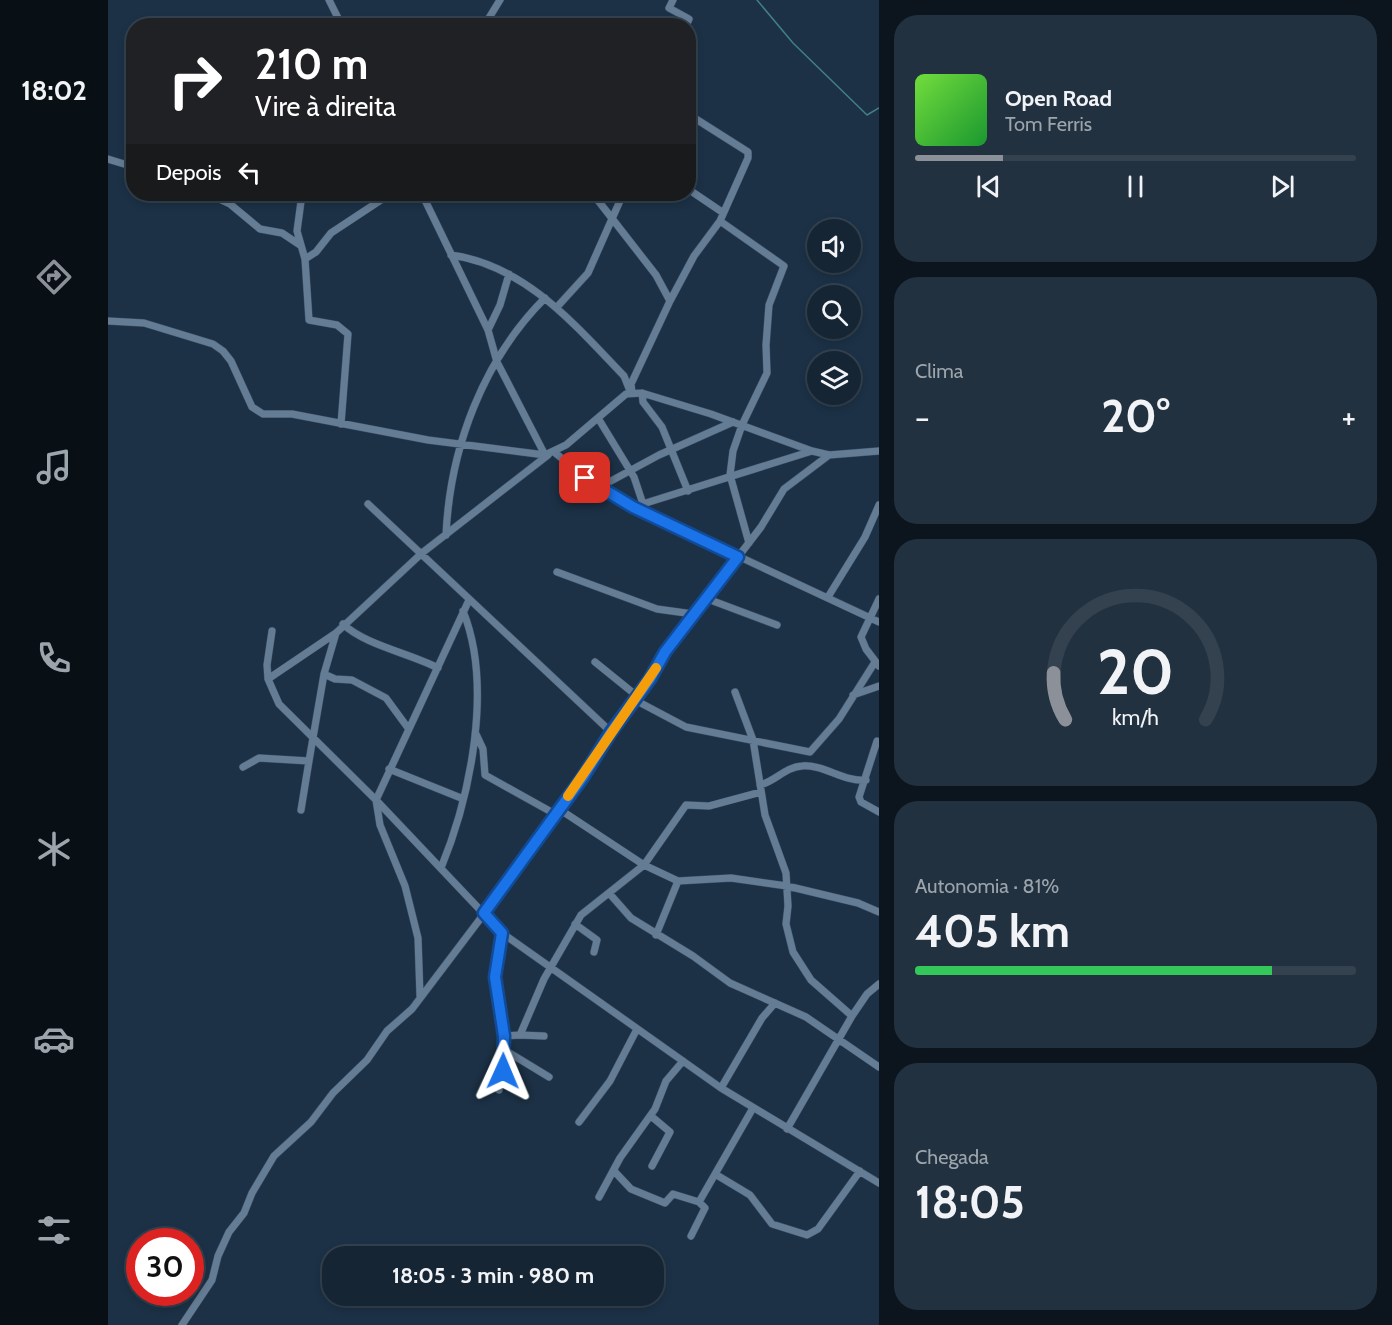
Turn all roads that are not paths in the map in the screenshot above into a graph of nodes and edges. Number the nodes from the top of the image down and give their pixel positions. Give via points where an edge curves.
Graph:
1 (329, 0) edge
2 (500, 0) edge
3 (673, 0) edge
4 (338, 18) edge
5 (489, 18) edge
6 (686, 18) edge
7 (696, 119) edge
8 (108, 159) edge
9 (126, 165) edge
10 (696, 195) edge
11 (224, 201) edge
12 (301, 201) edge
13 (379, 201) edge
14 (425, 201) edge
15 (599, 201) edge
16 (619, 201) edge
17 (722, 213) junction
18 (613, 216) junction
19 (720, 221) junction
20 (300, 244) junction
21 (451, 255) junction
22 (305, 259) junction
23 (509, 274) junction
24 (545, 298) junction
25 (670, 301) junction
26 (557, 307) junction
27 (108, 321) edge
28 (488, 330) junction
29 (497, 362) junction
30 (632, 393) junction
31 (642, 393) junction
32 (598, 418) junction
33 (733, 422) junction
34 (341, 424) junction
35 (742, 425) junction
36 (460, 445) junction
37 (671, 451) junction
38 (812, 451) junction
39 (879, 451) edge
40 (549, 454) junction
41 (830, 455) junction
42 (631, 470) junction
43 (730, 475) junction
44 (598, 488) junction
45 (688, 491) junction
46 (368, 504) dead end
47 (643, 504) junction
48 (879, 505) edge
49 (633, 507) junction
50 (446, 535) junction
51 (749, 543) junction
52 (422, 553) junction
53 (738, 557) junction
54 (557, 572) dead end
55 (828, 597) junction
56 (705, 598) junction
57 (879, 598) edge
58 (469, 600) junction
59 (463, 611) junction
60 (693, 614) junction
61 (868, 617) junction
62 (879, 622) edge
63 (343, 624) junction
64 (777, 625) dead end
65 (272, 631) dead end
66 (336, 633) junction
67 (595, 662) dead end
68 (877, 664) edge
69 (438, 668) junction
70 (324, 674) junction
71 (268, 679) junction
72 (879, 686) edge
73 (735, 692) dead end
74 (853, 695) junction
75 (636, 698) junction
76 (408, 728) junction
77 (611, 732) junction
78 (476, 733) junction
79 (313, 736) junction
80 (753, 740) junction
81 (877, 741) dead end
82 (812, 750) junction
83 (309, 761) junction
84 (810, 766) junction
85 (243, 767) dead end
86 (389, 769) junction
87 (866, 780) junction
88 (761, 789) junction
89 (461, 798) junction
90 (376, 800) junction
91 (301, 810) dead end
92 (557, 811) junction
93 (879, 812) edge
94 (644, 865) junction
95 (441, 868) junction
96 (678, 881) junction
97 (787, 886) junction
98 (609, 893) junction
99 (879, 912) edge
100 (484, 913) junction
101 (575, 924) junction
102 (502, 933) junction
103 (656, 935) junction
104 (594, 952) dead end
105 (551, 969) junction
106 (879, 984) edge
107 (420, 996) junction
108 (775, 1003) junction
109 (852, 1016) junction
110 (637, 1029) junction
111 (520, 1035) junction
112 (504, 1036) junction
113 (544, 1036) dead end
114 (840, 1039) junction
115 (503, 1049) junction
116 (683, 1061) junction
117 (879, 1067) edge
118 (549, 1077) dead end
119 (721, 1088) junction
120 (499, 1090) dead end
121 (753, 1108) junction
122 (651, 1116) junction
123 (579, 1122) dead end
124 (788, 1128) junction
125 (652, 1166) dead end
126 (614, 1170) junction
127 (860, 1171) junction
128 (715, 1174) junction
129 (879, 1183) edge
130 (599, 1197) dead end
131 (699, 1202) junction
132 (691, 1236) dead end
133 (182, 1325) edge

1 - 4 street
2 - 5 street
3 - 6 street via 669,8
7 - 17 street via 748,152
8 - 9 street
10 - 17 street
11 - 20 street via 260,229 282,233
12 - 20 street via 297,231
13 - 22 street via 331,233
14 - 21 street
15 - 18 street
16 - 18 street
17 - 19 street
18 - 25 street via 657,275
18 - 26 street via 588,273
19 - 25 street via 694,256
19 - 35 street via 784,266 769,305 767,374
20 - 22 street
21 - 23 street
21 - 28 street
22 - 34 street via 309,320 337,325 348,333
23 - 24 street
23 - 28 street
24 - 26 street
24 - 29 street
25 - 30 street via 631,384
26 - 30 street via 624,376
27 - 34 street via 144,323 213,344 223,351 257,413 292,414
28 - 29 street
29 - 36 street via 472,407
29 - 40 street
30 - 31 street
30 - 32 street
31 - 33 street
31 - 37 street via 643,402 656,417
32 - 40 street
32 - 42 street
33 - 35 street
33 - 37 street
34 - 36 street
35 - 38 street
35 - 43 street
36 - 40 street
36 - 50 street
37 - 42 street
37 - 45 street
38 - 41 street
38 - 43 street
39 - 41 street
40 - 44 street
40 - 50 street
41 - 51 street via 784,489
42 - 44 street
42 - 47 street
43 - 45 street
43 - 51 street
44 - 49 street
45 - 47 street
46 - 52 street
47 - 49 street
48 - 55 street via 865,537
49 - 53 street
50 - 52 street
51 - 53 street
52 - 58 street
52 - 63 street
53 - 55 street
53 - 56 street
54 - 60 street via 657,609
55 - 61 street
56 - 60 street
56 - 64 street
57 - 61 street
58 - 59 street
58 - 77 street
59 - 69 street
59 - 78 street via 475,651
60 - 75 street
61 - 62 street
61 - 68 street via 861,637
63 - 66 street
63 - 69 street via 357,636
65 - 71 street
66 - 70 street
66 - 71 street
67 - 75 street
68 - 74 street
69 - 76 street
70 - 76 street via 352,680 386,699
70 - 79 street
71 - 79 street via 279,704
72 - 74 street
73 - 80 street
74 - 82 street via 839,719
75 - 77 street
75 - 80 street via 686,728
76 - 86 street
77 - 92 street
78 - 89 street
78 - 92 street via 489,779
79 - 83 street
79 - 90 street
80 - 82 street via 794,751
80 - 88 street
81 - 87 street
82 - 84 street
83 - 85 street via 259,758
83 - 91 street
84 - 87 street via 848,780
84 - 88 street via 783,772
86 - 89 street
86 - 90 street
87 - 93 street via 859,800
88 - 94 street via 709,806 686,805
88 - 97 street
89 - 95 street via 453,839
90 - 95 street
90 - 107 street via 380,825 405,886 416,928
92 - 94 street
92 - 100 street
94 - 96 street
94 - 98 street
95 - 100 street
96 - 97 street via 731,878
96 - 103 street
97 - 99 street
97 - 109 street via 786,924 793,952 811,980
98 - 101 street via 590,906
98 - 103 street via 632,918
100 - 102 street
100 - 107 street
101 - 104 street via 597,940
101 - 105 street
102 - 105 street
102 - 112 street via 495,977
103 - 108 street via 730,983
105 - 110 street
105 - 111 street
106 - 109 street
107 - 133 street via 311,1122 274,1156 229,1233 212,1280
108 - 114 street
108 - 119 street
109 - 114 street
110 - 116 street
110 - 123 street via 610,1081
111 - 112 street
111 - 113 street
112 - 115 street
114 - 117 street
114 - 124 street
115 - 118 street
115 - 120 street
116 - 119 street
116 - 122 street via 666,1081
119 - 121 street
121 - 124 street
121 - 128 street
122 - 125 street via 670,1132
122 - 126 street
124 - 127 street
126 - 130 street
126 - 131 street via 631,1189 663,1202 673,1194
127 - 128 street via 818,1229 807,1235 772,1224 750,1195
127 - 129 street
128 - 131 street
131 - 132 street via 705,1208

